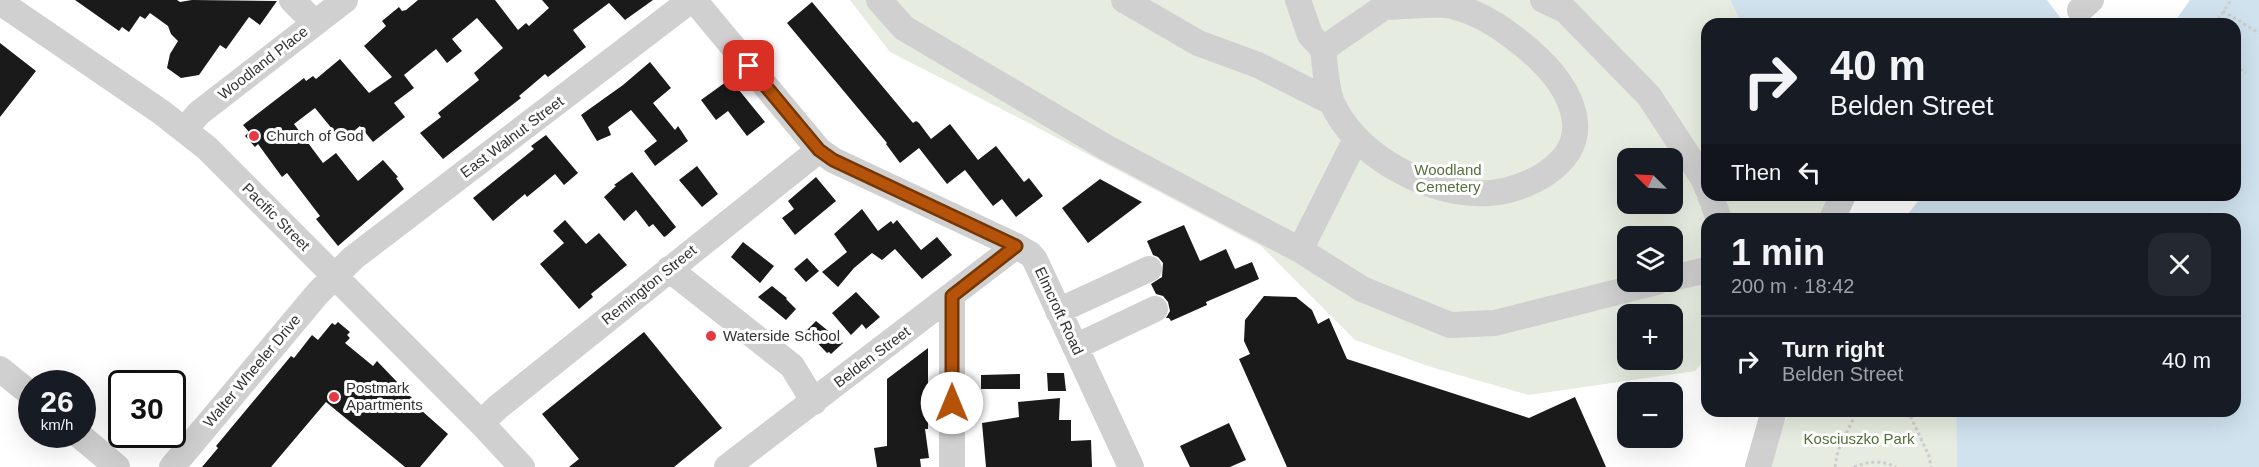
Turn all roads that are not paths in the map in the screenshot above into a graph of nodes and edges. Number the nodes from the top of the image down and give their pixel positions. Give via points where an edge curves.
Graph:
1 (292, 0) edge
2 (345, 0) edge
3 (692, 0) edge
4 (879, 0) edge
5 (1124, 0) edge
6 (1298, 0) edge
7 (1543, 0) edge
8 (0, 2) edge
9 (1462, 3) edge
10 (1384, 4) edge
11 (315, 23) junction
12 (1323, 49) junction
13 (1331, 102) junction
14 (185, 129) junction
15 (1356, 139) junction
16 (819, 150) junction
17 (1701, 175) edge
18 (1016, 246) junction
19 (1300, 250) junction
20 (1149, 268) dead end
21 (669, 269) junction
22 (1701, 271) edge
23 (1683, 275) edge
24 (334, 276) junction
25 (1617, 292) edge
26 (952, 296) junction
27 (1155, 309) dead end
28 (1058, 311) junction
29 (1075, 347) junction
30 (0, 369) edge
31 (18, 384) edge
32 (813, 402) junction
33 (1772, 417) edge
34 (481, 423) junction
35 (94, 448) edge
36 (755, 459) edge
37 (117, 467) edge
38 (172, 467) edge
39 (522, 467) edge
40 (727, 467) edge
41 (952, 467) edge
42 (1131, 467) edge
43 (1758, 467) edge

1 - 11 street
2 - 11 street, Woodland Place
3 - 16 street, Elmcroft Road
3 - 24 street, East Walnut Street
4 - 19 street via 904,28 1107,148
5 - 13 street via 1198,43 1258,64
6 - 12 street via 1310,34
7 - 17 street via 1565,10 1649,96
8 - 14 street, Pacific Street
9 - 10 street
9 - 15 street via 1520,42 1560,83 1576,124 1563,158 1533,182 1490,193 1461,192 1412,178
10 - 12 street
11 - 14 street, Woodland Place via 199,113
12 - 13 street
13 - 15 street
14 - 24 street, Pacific Street
15 - 19 street
16 - 18 street, Elmcroft Road
16 - 21 street, Remington Street
18 - 26 street, Belden Street
18 - 28 street, Elmcroft Road via 1035,260
19 - 25 street via 1362,289 1450,324 1495,322
20 - 28 street
21 - 32 street via 792,366
21 - 34 street, Remington Street
22 - 23 street
24 - 34 street, Pacific Street
24 - 38 street, Walter Wheeler Drive
26 - 32 street, Belden Street
26 - 41 street
27 - 29 street
28 - 29 street, Elmcroft Road
29 - 42 street, Elmcroft Road
30 - 31 street
32 - 36 street, Belden Street
33 - 43 street
34 - 39 street, Pacific Street
35 - 37 street
36 - 40 street, Belden Street

